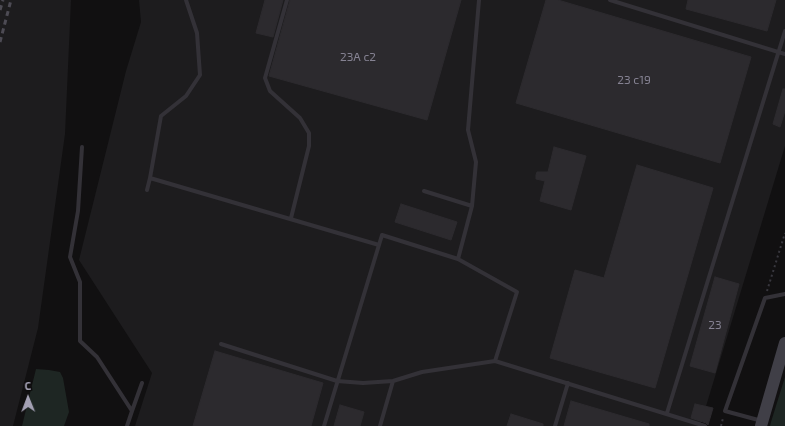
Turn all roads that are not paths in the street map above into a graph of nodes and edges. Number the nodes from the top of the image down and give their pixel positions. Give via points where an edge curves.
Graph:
1 (186, 0) edge
2 (287, 0) edge
3 (479, 0) edge
4 (610, 0) edge
5 (785, 31) edge
6 (779, 52) junction
7 (785, 54) edge
8 (82, 147) dead end
9 (150, 178) junction
10 (147, 190) dead end
11 (424, 191) dead end
12 (472, 206) junction
13 (291, 218) junction
14 (379, 245) junction
15 (458, 258) junction
16 (785, 294) edge
17 (785, 343) edge
18 (221, 344) dead end
19 (495, 361) junction
20 (337, 381) junction
21 (393, 381) junction
22 (142, 383) dead end
23 (568, 383) junction
24 (132, 411) junction
25 (667, 413) junction
26 (762, 423) edge
27 (127, 426) edge
28 (324, 426) edge
29 (380, 426) edge
30 (555, 426) edge
31 (705, 426) edge

1 - 9 lane via 197,33 200,75 186,96 161,116
2 - 13 lane via 265,78 270,91 300,118 310,133
3 - 12 lane via 468,130 476,162
4 - 6 lane
5 - 6 lane
6 - 7 lane
6 - 25 lane
8 - 24 lane via 78,211 70,257 80,282 80,341 98,356
9 - 10 lane
9 - 13 lane
11 - 12 lane
12 - 15 lane
13 - 14 lane
14 - 15 lane via 382,235
14 - 20 lane
15 - 19 lane via 517,292
16 - 26 lane via 765,298 725,411
17 - 26 street
18 - 20 lane
19 - 21 lane via 422,372
19 - 23 lane
20 - 21 lane
20 - 28 lane
21 - 29 lane
22 - 24 lane
23 - 25 lane
23 - 30 lane
24 - 27 lane
25 - 31 lane

